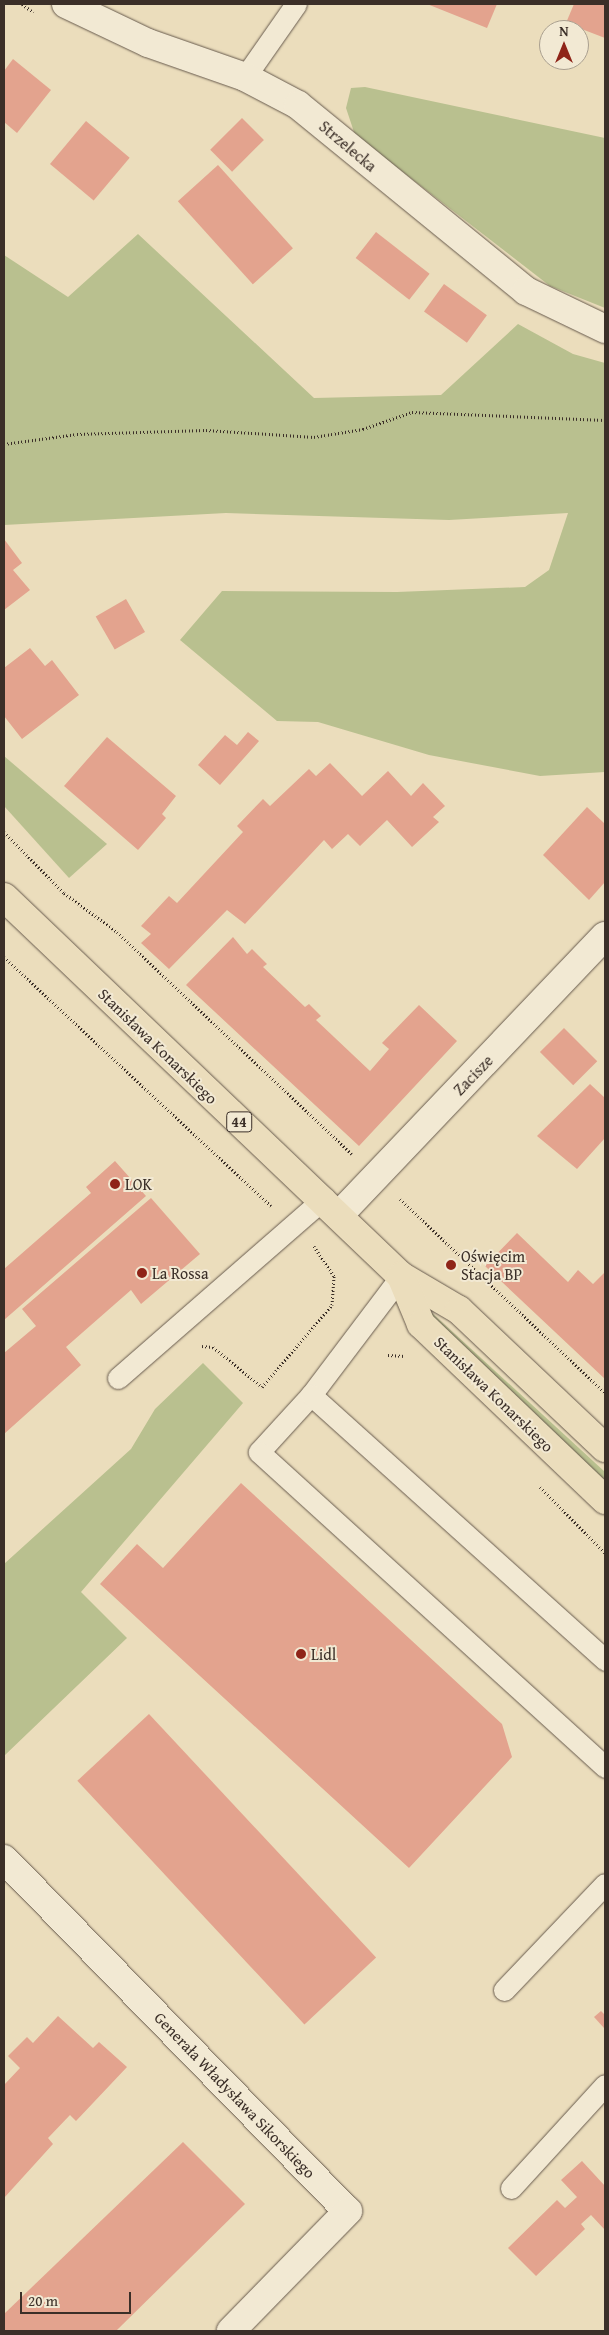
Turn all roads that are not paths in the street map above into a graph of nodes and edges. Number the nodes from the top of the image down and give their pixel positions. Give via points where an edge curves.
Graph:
1 (66, 4) edge
2 (296, 4) edge
3 (245, 77) junction
4 (605, 330) edge
5 (4, 897) edge
6 (605, 936) edge
7 (332, 1206) junction
8 (401, 1276) junction
9 (118, 1378) dead end
10 (311, 1394) junction
11 (605, 1448) edge
12 (605, 1500) edge
13 (605, 1660) edge
14 (605, 1767) edge
15 (4, 1859) edge
16 (605, 1884) edge
17 (504, 1990) dead end
18 (604, 2089) edge
19 (511, 2188) dead end
20 (231, 2331) edge

1 - 3 street, Strzelecka via 148,43
2 - 3 lane
3 - 4 street, Strzelecka via 298,105 526,291
5 - 7 main road, Stanisława Konarskiego / 44
6 - 7 street, Zacisze via 376,1176
7 - 8 main road, Stanisława Konarskiego / 44
7 - 9 lane via 291,1227
8 - 10 lane
8 - 11 main road, Stanisława Konarskiego / 44 via 459,1310
8 - 12 main road, Stanisława Konarskiego / 44 via 421,1324
10 - 13 lane
10 - 14 lane via 259,1452
15 - 20 street, Generała Władysława Sikorskiego via 348,2211
16 - 17 lane
18 - 19 lane

